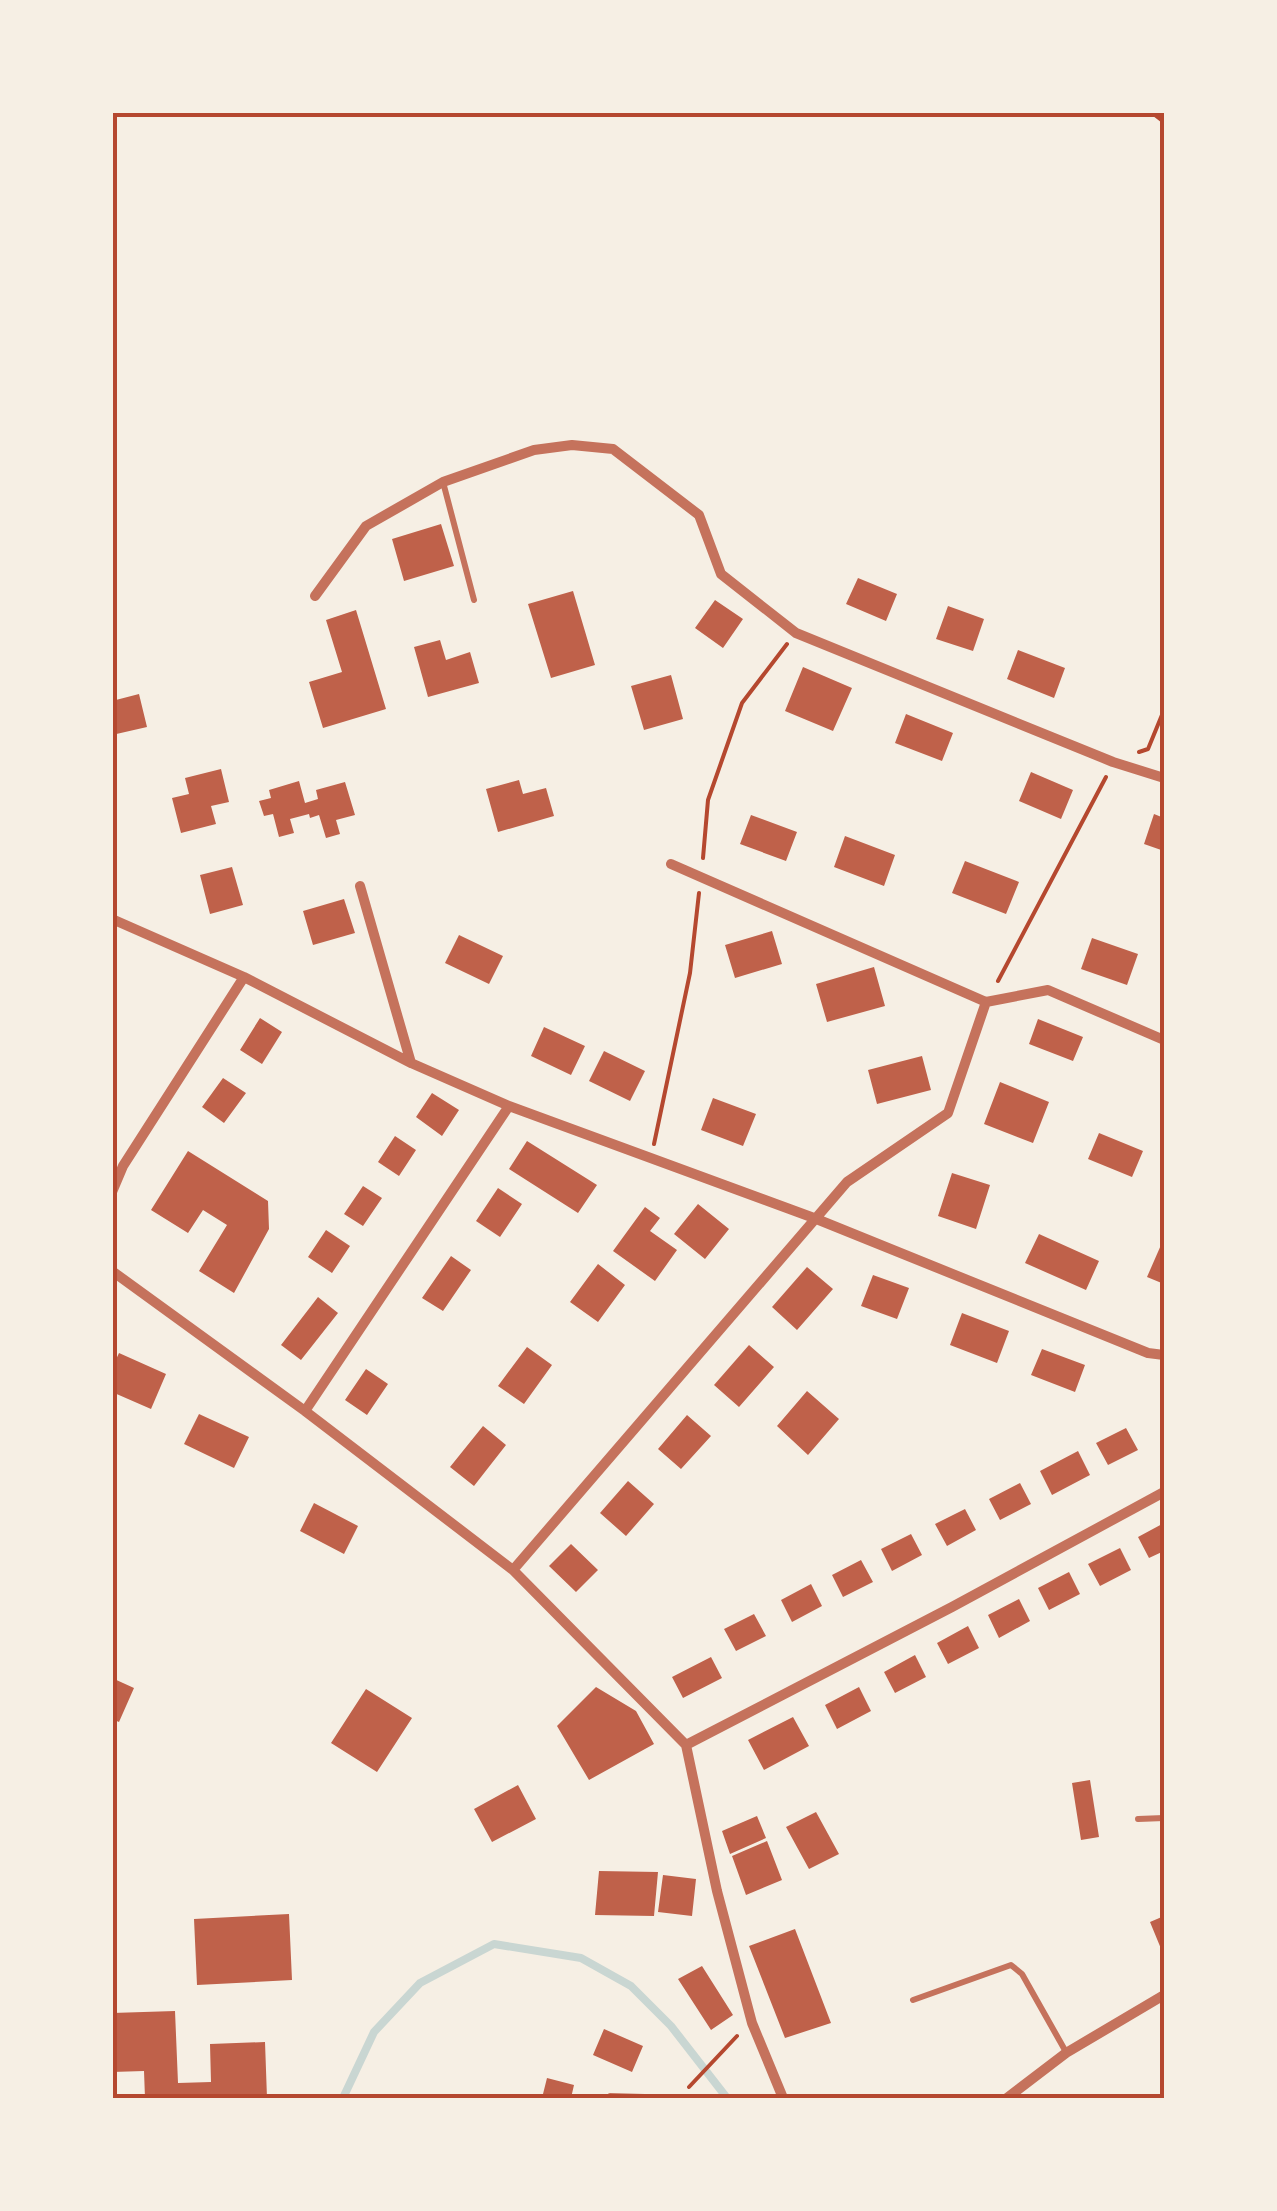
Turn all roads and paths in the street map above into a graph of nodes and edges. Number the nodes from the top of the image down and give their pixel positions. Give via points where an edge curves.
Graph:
1 (1151, 112) edge
2 (1164, 122) edge
3 (443, 482) junction
4 (315, 596) dead end
5 (474, 600) dead end
6 (796, 632) junction
7 (1164, 710) edge
8 (1113, 762) junction
9 (1164, 778) edge
10 (671, 864) dead end
11 (701, 876) junction
12 (360, 886) dead end
13 (112, 919) edge
14 (244, 977) junction
15 (986, 1002) junction
16 (1164, 1040) edge
17 (411, 1063) junction
18 (509, 1106) junction
19 (651, 1159) junction
20 (112, 1192) edge
21 (814, 1218) junction
22 (112, 1271) edge
23 (1164, 1355) edge
24 (304, 1411) junction
25 (1164, 1492) edge
26 (513, 1570) junction
27 (686, 1745) junction
28 (1164, 1818) edge
29 (1138, 1819) dead end
30 (1164, 1994) edge
31 (913, 2000) dead end
32 (724, 2046) dead end
33 (1066, 2053) junction
34 (695, 2079) dead end
35 (609, 2098) edge
36 (679, 2098) edge
37 (783, 2098) edge
38 (1007, 2098) edge

1 - 2 path
3 - 4 street via 366,526
3 - 5 lane
3 - 6 street via 534,450 613,449 699,516 722,574
6 - 8 street
6 - 11 path via 742,703 708,800
7 - 8 path via 1148,749
8 - 9 street
8 - 15 path
10 - 11 street
11 - 15 street
11 - 19 path via 690,974
12 - 17 street
13 - 14 street
14 - 17 street
14 - 20 street
15 - 16 street via 1048,990
15 - 21 street via 948,1113 847,1182
17 - 18 street
18 - 19 street
18 - 24 street
19 - 21 street
21 - 23 street
21 - 26 street
22 - 24 street
24 - 26 street
25 - 27 street
26 - 27 street
27 - 37 street via 747,2004
28 - 29 lane
30 - 33 street
31 - 33 lane via 1011,1964
32 - 34 path
33 - 38 street
35 - 36 lane

